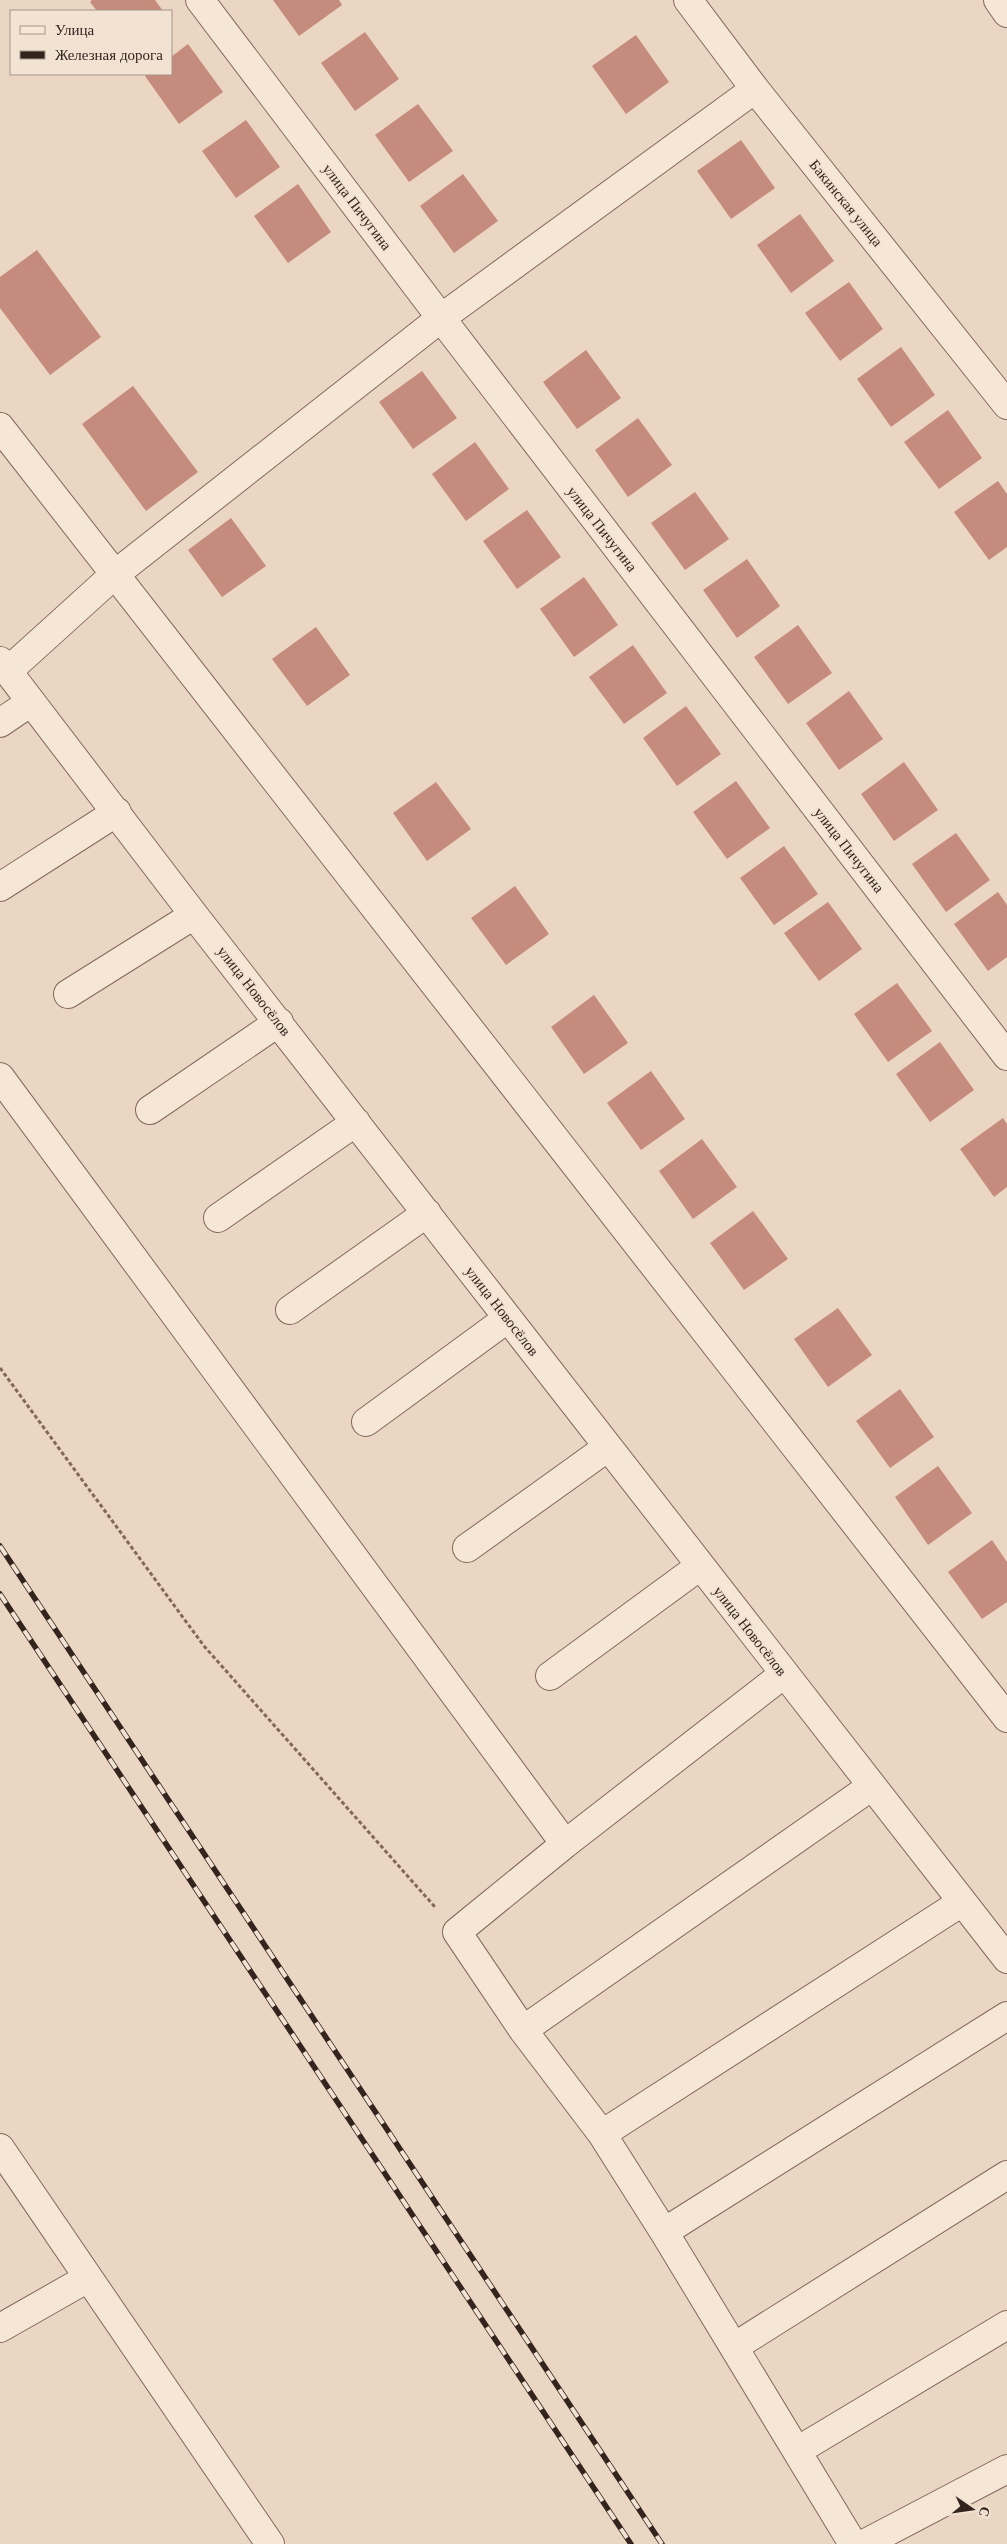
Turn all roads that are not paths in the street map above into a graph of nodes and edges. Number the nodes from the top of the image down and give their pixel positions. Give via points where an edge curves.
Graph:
1 (200, 0) edge
2 (688, 0) edge
3 (998, 0) edge
4 (1007, 13) edge
5 (755, 89) junction
6 (441, 318) junction
7 (1007, 405) edge
8 (0, 427) edge
9 (114, 575) junction
10 (4, 666) edge
11 (31, 702) junction
12 (0, 723) edge
13 (117, 812) junction
14 (0, 887) edge
15 (194, 915) junction
16 (68, 994) dead end
17 (280, 1022) junction
18 (1007, 1056) edge
19 (0, 1077) edge
20 (150, 1110) dead end
21 (356, 1122) junction
22 (427, 1213) junction
23 (218, 1218) dead end
24 (290, 1310) dead end
25 (508, 1318) junction
26 (366, 1422) dead end
27 (608, 1447) junction
28 (467, 1548) dead end
29 (700, 1566) junction
30 (784, 1674) junction
31 (550, 1676) dead end
32 (1007, 1718) edge
33 (872, 1786) junction
34 (565, 1844) junction
35 (962, 1902) junction
36 (1007, 1958) edge
37 (1007, 2016) edge
38 (523, 2030) junction
39 (602, 2134) junction
40 (0, 2148) edge
41 (1007, 2175) edge
42 (664, 2232) junction
43 (88, 2278) junction
44 (1007, 2325) edge
45 (0, 2328) edge
46 (734, 2347) junction
47 (797, 2451) junction
48 (1007, 2469) edge
49 (270, 2544) edge
50 (853, 2544) edge
51 (864, 2544) edge

1 - 6 street, улица Пичугина
2 - 5 street, Бакинская улица
3 - 4 street
5 - 6 street
5 - 7 street, Бакинская улица
6 - 9 street
6 - 18 street, улица Пичугина
8 - 9 street
9 - 10 street
9 - 32 street
10 - 11 street, улица Новосёлов
11 - 12 street
11 - 13 street, улица Новосёлов
13 - 14 street
13 - 15 street, улица Новосёлов
15 - 16 street
15 - 17 street, улица Новосёлов
17 - 20 street
17 - 21 street, улица Новосёлов
19 - 34 street
21 - 22 street, улица Новосёлов
21 - 23 street
22 - 24 street
22 - 25 street, улица Новосёлов
25 - 26 street
25 - 27 street, улица Новосёлов
27 - 28 street
27 - 29 street, улица Новосёлов
29 - 30 street, улица Новосёлов
29 - 31 street
30 - 33 street, улица Новосёлов
30 - 34 street
33 - 35 street, улица Новосёлов
33 - 38 street
34 - 38 street via 457,1932
35 - 36 street, улица Новосёлов
35 - 39 street
37 - 42 street
38 - 39 street
39 - 42 street
40 - 43 street
41 - 46 street
42 - 46 street
43 - 45 street
43 - 49 street
44 - 47 street
46 - 47 street
47 - 50 street
48 - 51 street

